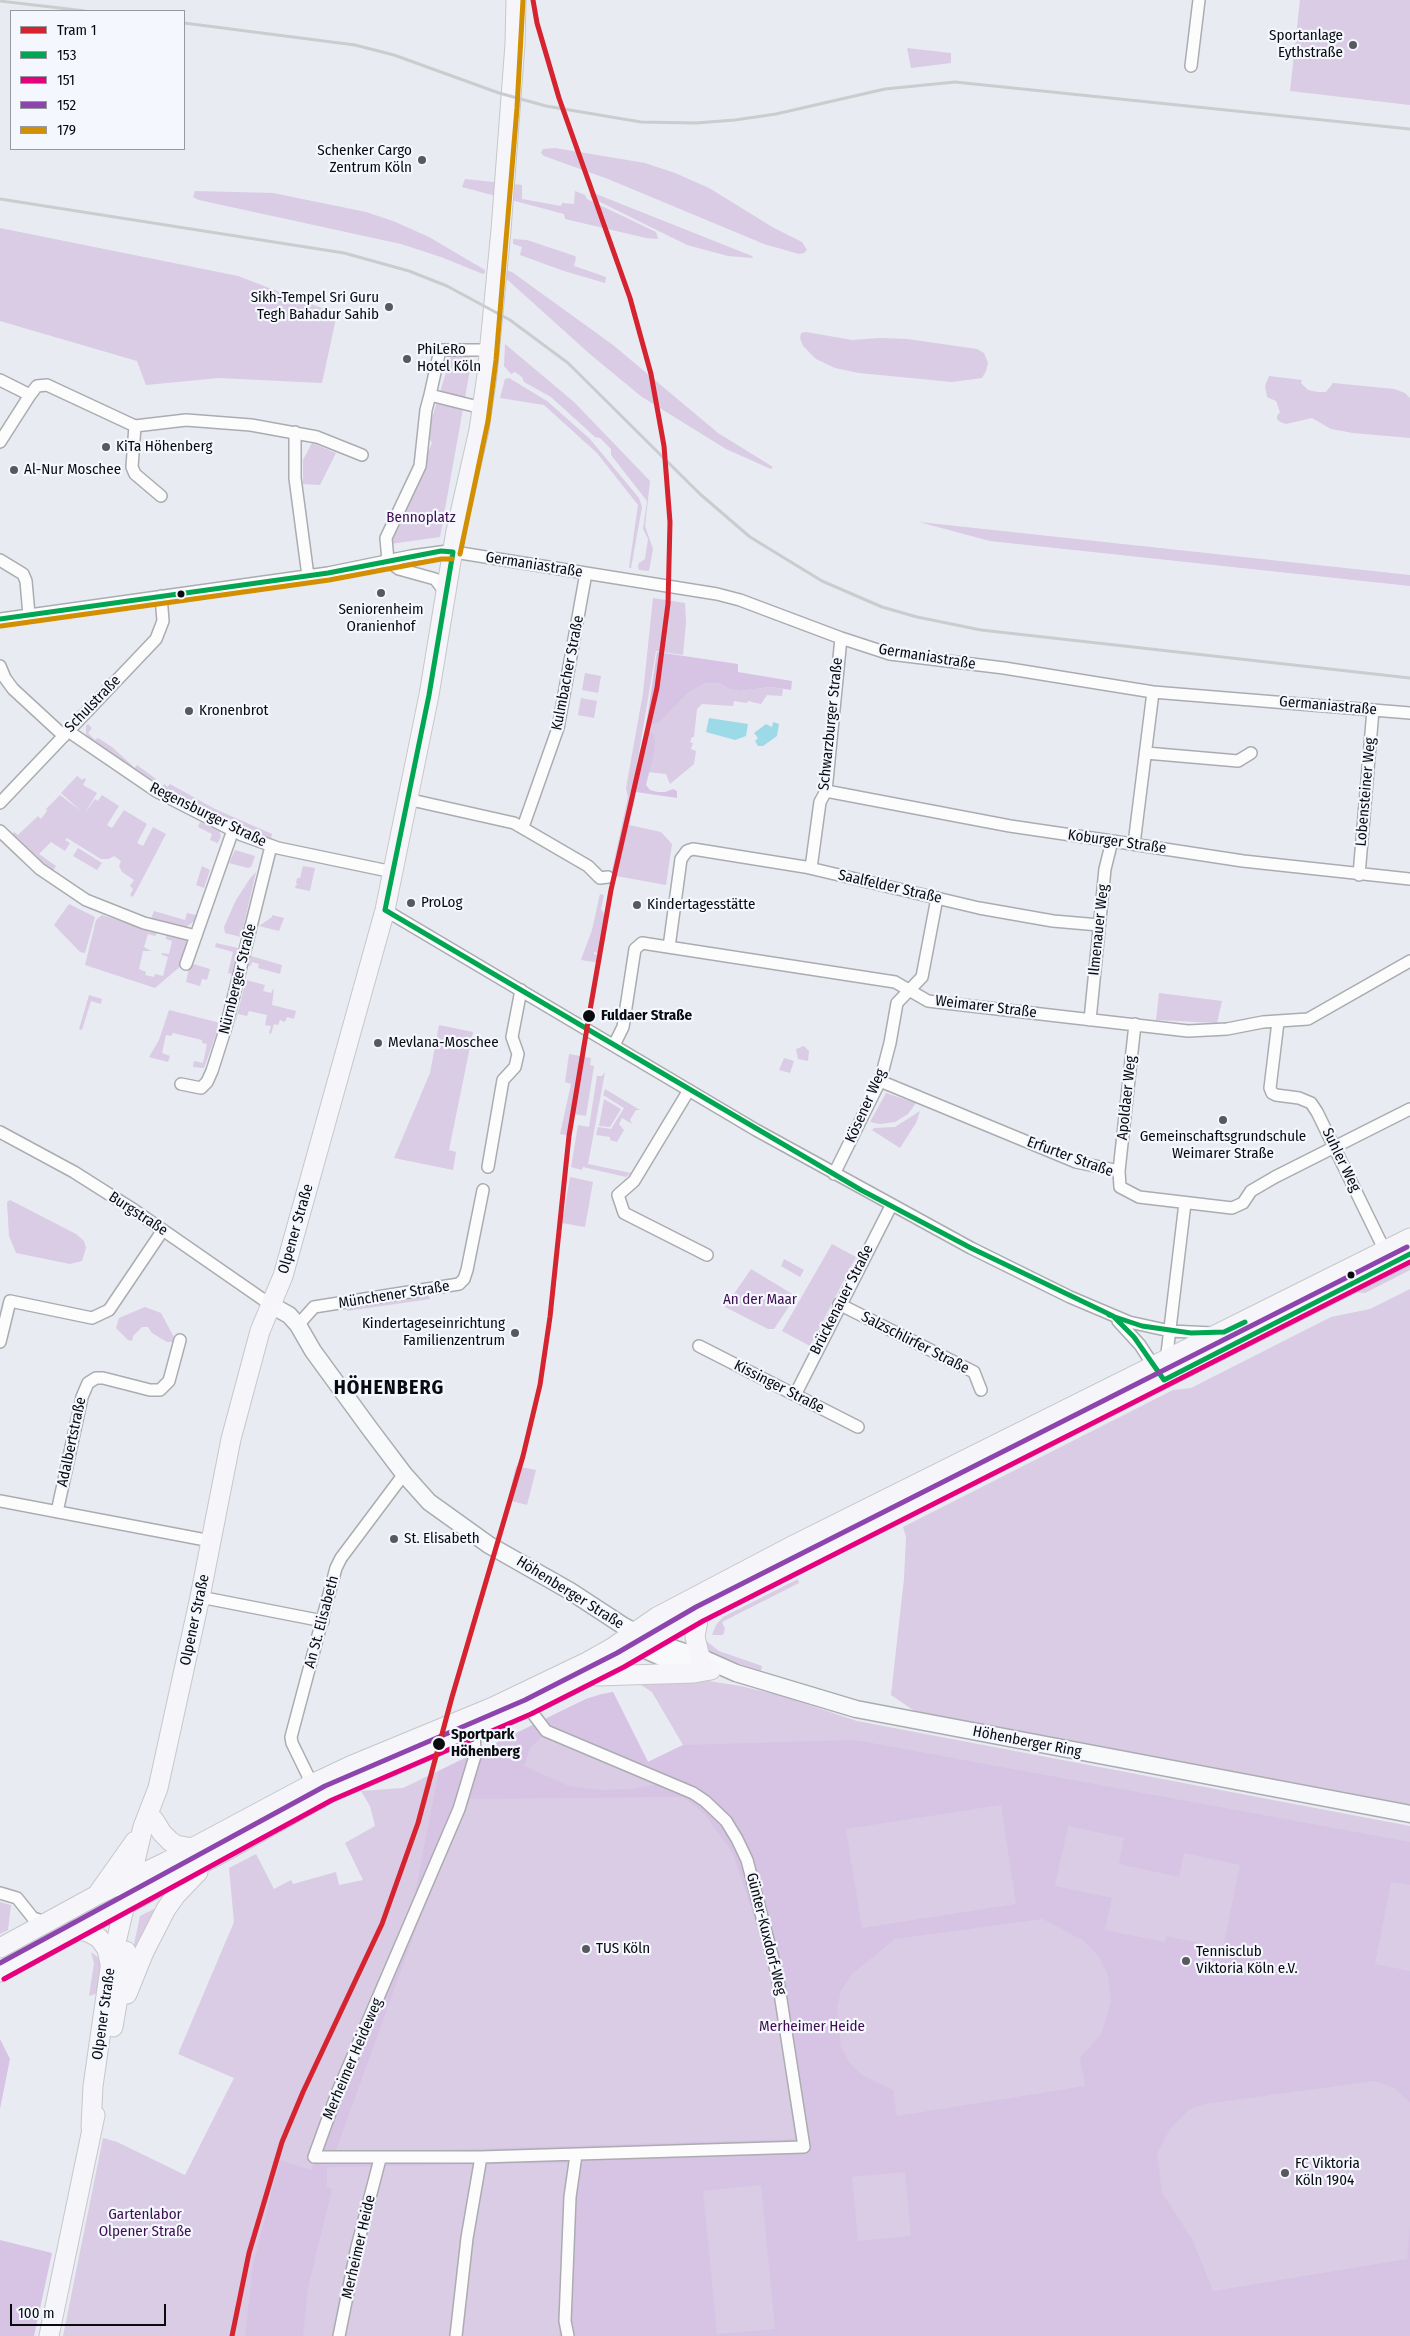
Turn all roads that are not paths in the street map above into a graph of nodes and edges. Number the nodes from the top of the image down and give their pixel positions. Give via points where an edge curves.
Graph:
1 (516, 0) edge
2 (1199, 0) edge
3 (1191, 66) dead end
4 (490, 350) junction
5 (0, 380) edge
6 (33, 390) junction
7 (430, 395) junction
8 (482, 408) junction
9 (135, 426) junction
10 (295, 432) junction
11 (0, 442) edge
12 (362, 455) dead end
13 (161, 496) dead end
14 (453, 552) junction
15 (0, 560) edge
16 (388, 562) junction
17 (586, 573) junction
18 (308, 576) junction
19 (161, 596) junction
20 (444, 602) junction
21 (29, 615) junction
22 (0, 619) edge
23 (841, 638) junction
24 (0, 666) edge
25 (1153, 692) junction
26 (1373, 710) junction
27 (1410, 713) edge
28 (66, 733) junction
29 (1146, 753) junction
30 (1251, 753) dead end
31 (826, 791) junction
32 (407, 799) junction
33 (0, 802) edge
34 (523, 827) junction
35 (233, 830) junction
36 (0, 831) edge
37 (1112, 842) junction
38 (1134, 844) junction
39 (271, 846) junction
40 (811, 868) junction
41 (393, 872) junction
42 (1358, 875) junction
43 (608, 877) dead end
44 (1410, 879) edge
45 (937, 898) junction
46 (385, 910) junction
47 (1100, 925) junction
48 (196, 936) junction
49 (669, 947) junction
50 (1410, 961) edge
51 (186, 964) dead end
52 (521, 990) junction
53 (910, 991) junction
54 (1090, 1020) junction
55 (1278, 1022) junction
56 (1135, 1024) junction
57 (614, 1046) junction
58 (880, 1081) junction
59 (181, 1084) dead end
60 (689, 1090) junction
61 (1410, 1109) edge
62 (0, 1132) edge
63 (1335, 1147) junction
64 (488, 1167) dead end
65 (1119, 1171) junction
66 (834, 1174) junction
67 (484, 1190) dead end
68 (1185, 1203) junction
69 (891, 1206) junction
70 (163, 1230) junction
71 (1410, 1238) edge
72 (1385, 1250) junction
73 (1410, 1254) edge
74 (707, 1255) dead end
75 (5, 1298) edge
76 (839, 1304) junction
77 (271, 1305) junction
78 (1113, 1316) junction
79 (298, 1325) junction
80 (1170, 1331) junction
81 (1224, 1332) junction
82 (180, 1340) dead end
83 (0, 1342) edge
84 (700, 1346) dead end
85 (1160, 1362) junction
86 (1164, 1380) junction
87 (981, 1390) dead end
88 (794, 1395) junction
89 (858, 1427) dead end
90 (404, 1474) junction
91 (0, 1501) edge
92 (57, 1512) junction
93 (211, 1541) junction
94 (792, 1546) junction
95 (799, 1563) junction
96 (200, 1597) junction
97 (699, 1614) junction
98 (323, 1621) junction
99 (637, 1640) junction
100 (705, 1663) junction
101 (588, 1677) junction
102 (528, 1707) junction
103 (468, 1726) junction
104 (423, 1745) junction
105 (312, 1784) junction
106 (1410, 1814) edge
107 (149, 1824) junction
108 (193, 1848) junction
109 (231, 1848) junction
110 (137, 1876) junction
111 (0, 1893) edge
112 (97, 1895) junction
113 (131, 1902) junction
114 (48, 1923) junction
115 (76, 1930) junction
116 (0, 1948) edge
117 (110, 1968) junction
118 (0, 1972) edge
119 (115, 2017) junction
120 (91, 2127) junction
121 (576, 2155) junction
122 (481, 2158) junction
123 (380, 2159) junction
124 (49, 2336) edge
125 (339, 2336) edge
126 (456, 2336) edge
127 (568, 2336) edge

1 - 4 main road, Olpener Straße
2 - 3 street
4 - 7 street via 440,350
4 - 8 main road, Olpener Straße
5 - 6 street
6 - 9 street via 47,385
6 - 11 street
7 - 8 street
7 - 16 street via 420,466 386,538
8 - 14 main road, Olpener Straße
9 - 10 street via 186,420 219,421
9 - 13 street via 132,467 135,474
10 - 12 street
10 - 18 street via 295,478
14 - 16 street, Germaniastraße via 441,551
14 - 17 street, Germaniastraße
14 - 20 main road, Olpener Straße
15 - 21 street via 23,574
16 - 18 street, Germaniastraße
16 - 20 street via 399,569 435,579 443,590
17 - 23 street, Germaniastraße via 717,594
17 - 34 street, Kulmbacher Straße via 558,728
18 - 19 street, Germaniastraße
19 - 21 street, Germaniastraße
19 - 28 street, Schulstraße via 163,621 158,636
20 - 32 main road, Olpener Straße
21 - 22 street, Germaniastraße
23 - 25 street, Germaniastraße via 890,654
23 - 31 street, Schwarzburger Straße
24 - 28 street, Regensburger Straße via 13,689
25 - 26 street, Germaniastraße
25 - 29 street
26 - 27 street, Germaniastraße
26 - 42 street, Lobensteiner Weg
28 - 33 street, Schulstraße
28 - 35 street, Regensburger Straße via 156,791
29 - 30 street via 1238,761
29 - 38 street
31 - 37 street, Koburger Straße
31 - 40 street, Schwarzburger Straße via 820,802
32 - 34 street
32 - 41 main road, Olpener Straße
34 - 43 street via 588,866 600,878
35 - 39 street, Regensburger Straße
35 - 48 street
36 - 48 street via 46,873 86,900 144,923
37 - 38 street, Koburger Straße
37 - 47 street, Ilmenauer Weg
38 - 42 street, Koburger Straße
39 - 41 street, Regensburger Straße
39 - 59 street, Nürnberger Straße via 212,1072 201,1088
40 - 45 street, Saalfelder Straße
40 - 49 street, Saalfelder Straße via 689,850 683,856
41 - 46 main road, Olpener Straße
42 - 44 street, Koburger Straße
45 - 47 street, Saalfelder Straße via 1044,919
45 - 53 street, Kösener Weg via 922,977
46 - 52 street
46 - 77 main road, Olpener Straße via 286,1267
47 - 54 street, Ilmenauer Weg
48 - 51 street
49 - 53 street, Weimarer Straße via 895,982
49 - 57 street, Weimarer Straße via 642,943 636,947 623,1028
50 - 55 street, Weimarer Straße via 1308,1019
52 - 57 street
52 - 64 street via 512,1037 518,1054 515,1066 503,1080
53 - 54 street, Weimarer Straße via 928,1000
53 - 58 street, Kösener Weg via 897,1003
54 - 56 street, Weimarer Straße
55 - 56 street, Weimarer Straße via 1188,1031
55 - 63 street, Suhler Weg via 1270,1088 1276,1096 1299,1098 1311,1103
56 - 65 street, Apoldaer Weg
57 - 60 street
58 - 65 street, Erfurter Straße via 1076,1162
58 - 66 street, Kösener Weg
60 - 66 street
60 - 74 street via 634,1181 618,1195 624,1213
61 - 63 street, Erfurter Straße
62 - 70 street, Burgstraße via 74,1172
63 - 68 street, Erfurter Straße via 1251,1191 1243,1203 1232,1208
63 - 72 street, Suhler Weg
65 - 68 street, Erfurter Straße via 1120,1187 1139,1197
66 - 69 street
67 - 79 street, Münchener Straße via 467,1270 459,1284 314,1307
68 - 80 street
69 - 76 street, Brückenauer Straße
69 - 78 street via 1006,1266
70 - 75 street via 109,1310 92,1318
70 - 77 street, Burgstraße
71 - 72 main road
72 - 81 main road
73 - 86 main road
75 - 83 street
76 - 87 street, Salzschlirfer Straße via 974,1372
76 - 88 street, Brückenauer Straße
77 - 79 street, Höhenberger Straße via 289,1314
77 - 93 main road, Olpener Straße via 256,1345 231,1439
78 - 80 street
78 - 85 street
79 - 90 street, Höhenberger Straße via 313,1351
80 - 81 street
80 - 85 street
81 - 85 main road
82 - 92 street, Adalbertstraße via 169,1381 160,1390 103,1378 88,1383 82,1397
84 - 88 street, Kissinger Straße
85 - 86 street
85 - 94 main road
86 - 95 main road
88 - 89 street, Kissinger Straße
90 - 98 street, An St. Elisabeth via 341,1558
90 - 99 street, Höhenberger Straße via 430,1502 489,1544 502,1558
91 - 92 street
92 - 93 street
93 - 96 main road, Olpener Straße
94 - 95 main road
94 - 99 main road via 656,1617
95 - 97 main road
96 - 98 street
96 - 107 main road, Olpener Straße
97 - 99 main road
97 - 100 main road via 695,1637
98 - 105 street, An St. Elisabeth via 291,1737
99 - 100 street, Höhenberger Straße via 679,1664
99 - 101 main road
99 - 103 main road via 587,1662
100 - 101 main road via 694,1673
100 - 106 street, Höhenberger Ring via 882,1715
101 - 102 main road
102 - 103 main road
102 - 121 street, Günter-Kuxdorf-Weg via 546,1731 693,1793 726,1821 747,1860 777,1974 804,2147
103 - 104 main road
103 - 123 street, Merheimer Heideweg via 475,1756 459,1809 338,2091 314,2157
104 - 105 main road via 355,1764
104 - 109 main road
105 - 108 main road
107 - 108 main road via 176,1845
107 - 110 main road, Olpener Straße
107 - 112 main road
108 - 110 main road
109 - 113 main road
109 - 119 main road via 196,1874 173,1899 152,1934
110 - 112 main road
110 - 113 main road, Olpener Straße
111 - 114 street via 18,1898 33,1918
112 - 114 main road
113 - 115 main road
113 - 117 main road, Olpener Straße
113 - 119 main road, Olpener Straße
114 - 116 main road
115 - 117 main road via 96,1935 102,1941 109,1954
115 - 118 main road
117 - 120 main road, Olpener Straße via 93,2086
119 - 120 main road, Olpener Straße via 104,2087
120 - 124 main road, Olpener Straße
121 - 122 street, Merheimer Heideweg
121 - 127 street via 570,2197 565,2321
122 - 123 street, Merheimer Heideweg
122 - 126 street via 467,2238
123 - 125 street, Merheimer Heide via 357,2247

